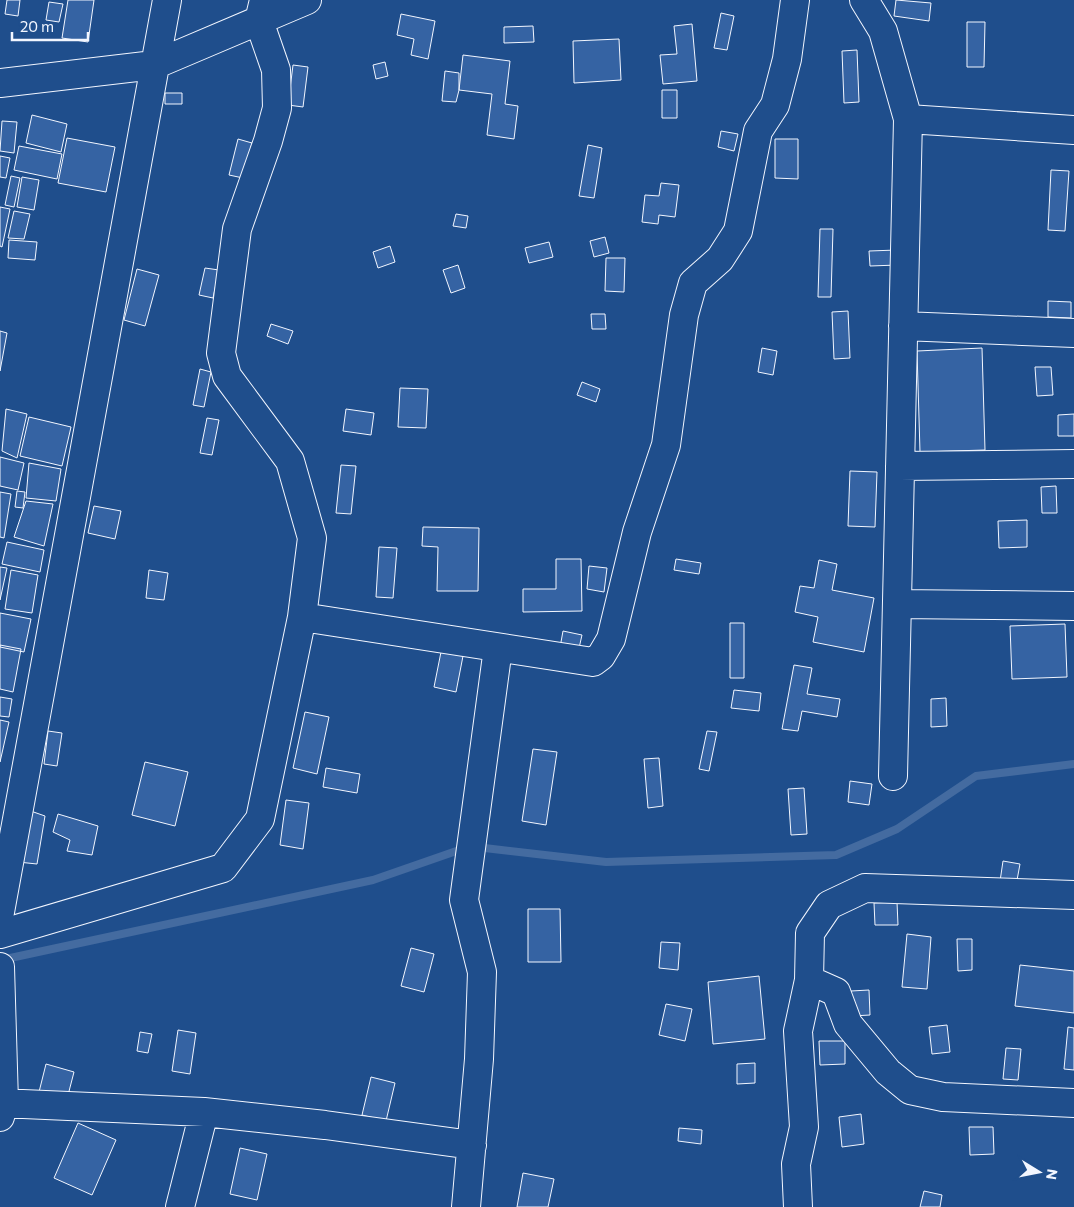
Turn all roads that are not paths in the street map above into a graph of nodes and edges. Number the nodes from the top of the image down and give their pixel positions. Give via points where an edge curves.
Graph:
1 (167, 0) edge
2 (307, 0) edge
3 (795, 0) edge
4 (864, 0) edge
5 (262, 10) edge
6 (154, 65) junction
7 (0, 82) edge
8 (908, 119) junction
9 (1074, 130) edge
10 (903, 326) junction
11 (1074, 333) edge
12 (1074, 464) edge
13 (900, 466) junction
14 (897, 604) junction
15 (1074, 606) edge
16 (302, 617) junction
17 (498, 648) junction
18 (893, 776) dead end
19 (1074, 896) edge
20 (0, 912) edge
21 (0, 934) edge
22 (0, 967) edge
23 (809, 980) junction
24 (1074, 1103) edge
25 (1, 1107) edge
26 (204, 1112) junction
27 (472, 1146) junction
28 (180, 1207) edge
29 (466, 1207) edge
30 (798, 1207) edge

1 - 6 street
2 - 5 street
3 - 17 street via 787,59 775,105 758,131 738,231 720,259 693,284 684,315 666,445 637,532 612,639 593,662
4 - 8 street via 883,31
5 - 6 street
5 - 16 street via 276,70 277,108 237,229 221,353 226,376 290,461 312,538
6 - 7 street
6 - 20 street
8 - 9 street
8 - 10 street
10 - 11 street
10 - 13 street
12 - 13 street
13 - 14 street
14 - 15 street
14 - 18 street
16 - 17 street
16 - 21 street via 260,818 223,868
17 - 27 street via 464,900 482,972
19 - 23 street via 865,888 829,905 810,933
22 - 25 street
23 - 24 street via 836,992 848,1024 888,1072 910,1090 943,1097
23 - 30 street via 798,1031 804,1126 796,1164
25 - 26 street
26 - 27 street
26 - 28 street
27 - 29 street

